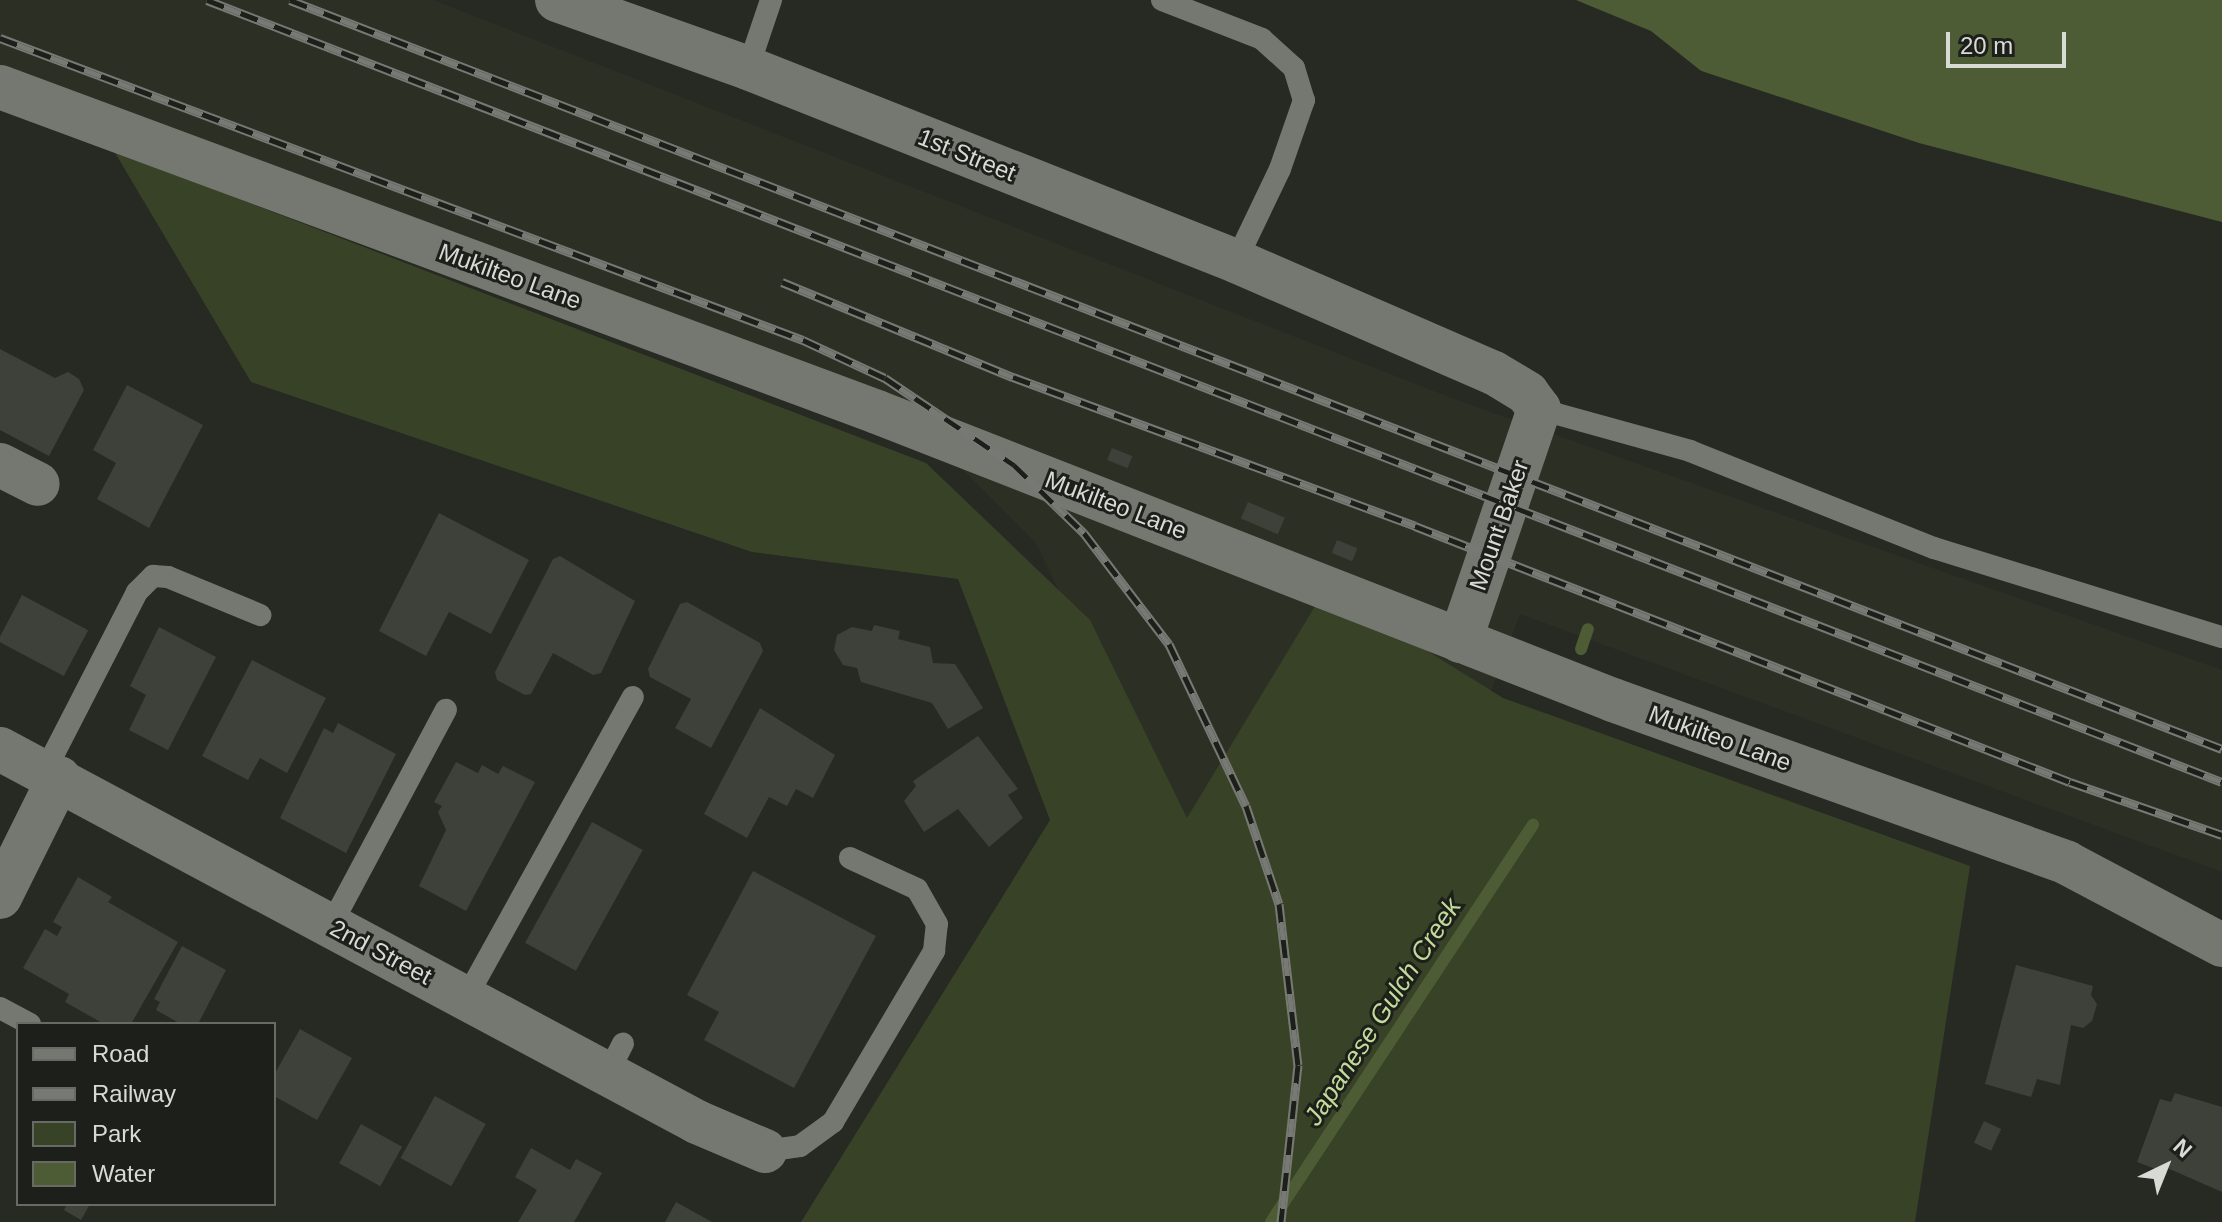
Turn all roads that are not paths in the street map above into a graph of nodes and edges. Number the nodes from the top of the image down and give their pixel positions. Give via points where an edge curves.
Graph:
1 (557, 0) edge
2 (771, 0) edge
3 (1162, 0) edge
4 (748, 68) junction
5 (0, 87) edge
6 (1236, 261) junction
7 (1539, 409) junction
8 (260, 615) dead end
9 (2222, 637) edge
10 (1460, 641) junction
11 (633, 697) dead end
12 (446, 710) dead end
13 (0, 749) edge
14 (52, 775) junction
15 (850, 858) dead end
16 (0, 897) edge
17 (331, 925) junction
18 (2222, 945) edge
19 (466, 998) junction
20 (0, 1008) edge
21 (26, 1022) edge
22 (765, 1151) joint

1 - 4 street, 1st Street
2 - 4 lane
3 - 6 lane via 1262,39 1294,68 1304,100 1280,169
4 - 6 street, 1st Street
5 - 10 street, Mukilteo Lane via 877,412
6 - 7 street, 1st Street via 1494,373 1527,393
7 - 9 lane via 1690,451 1934,548
7 - 10 street, Mount Baker
8 - 14 lane via 168,577 153,576 137,592
10 - 18 street, Mukilteo Lane via 2067,863
11 - 19 lane
12 - 17 lane
13 - 14 street, 2nd Street
14 - 16 street
14 - 17 street, 2nd Street
15 - 22 lane via 917,889 937,924 934,951 833,1122 800,1146
17 - 19 street, 2nd Street
19 - 22 street, 2nd Street via 616,1058 697,1122
20 - 21 lane

